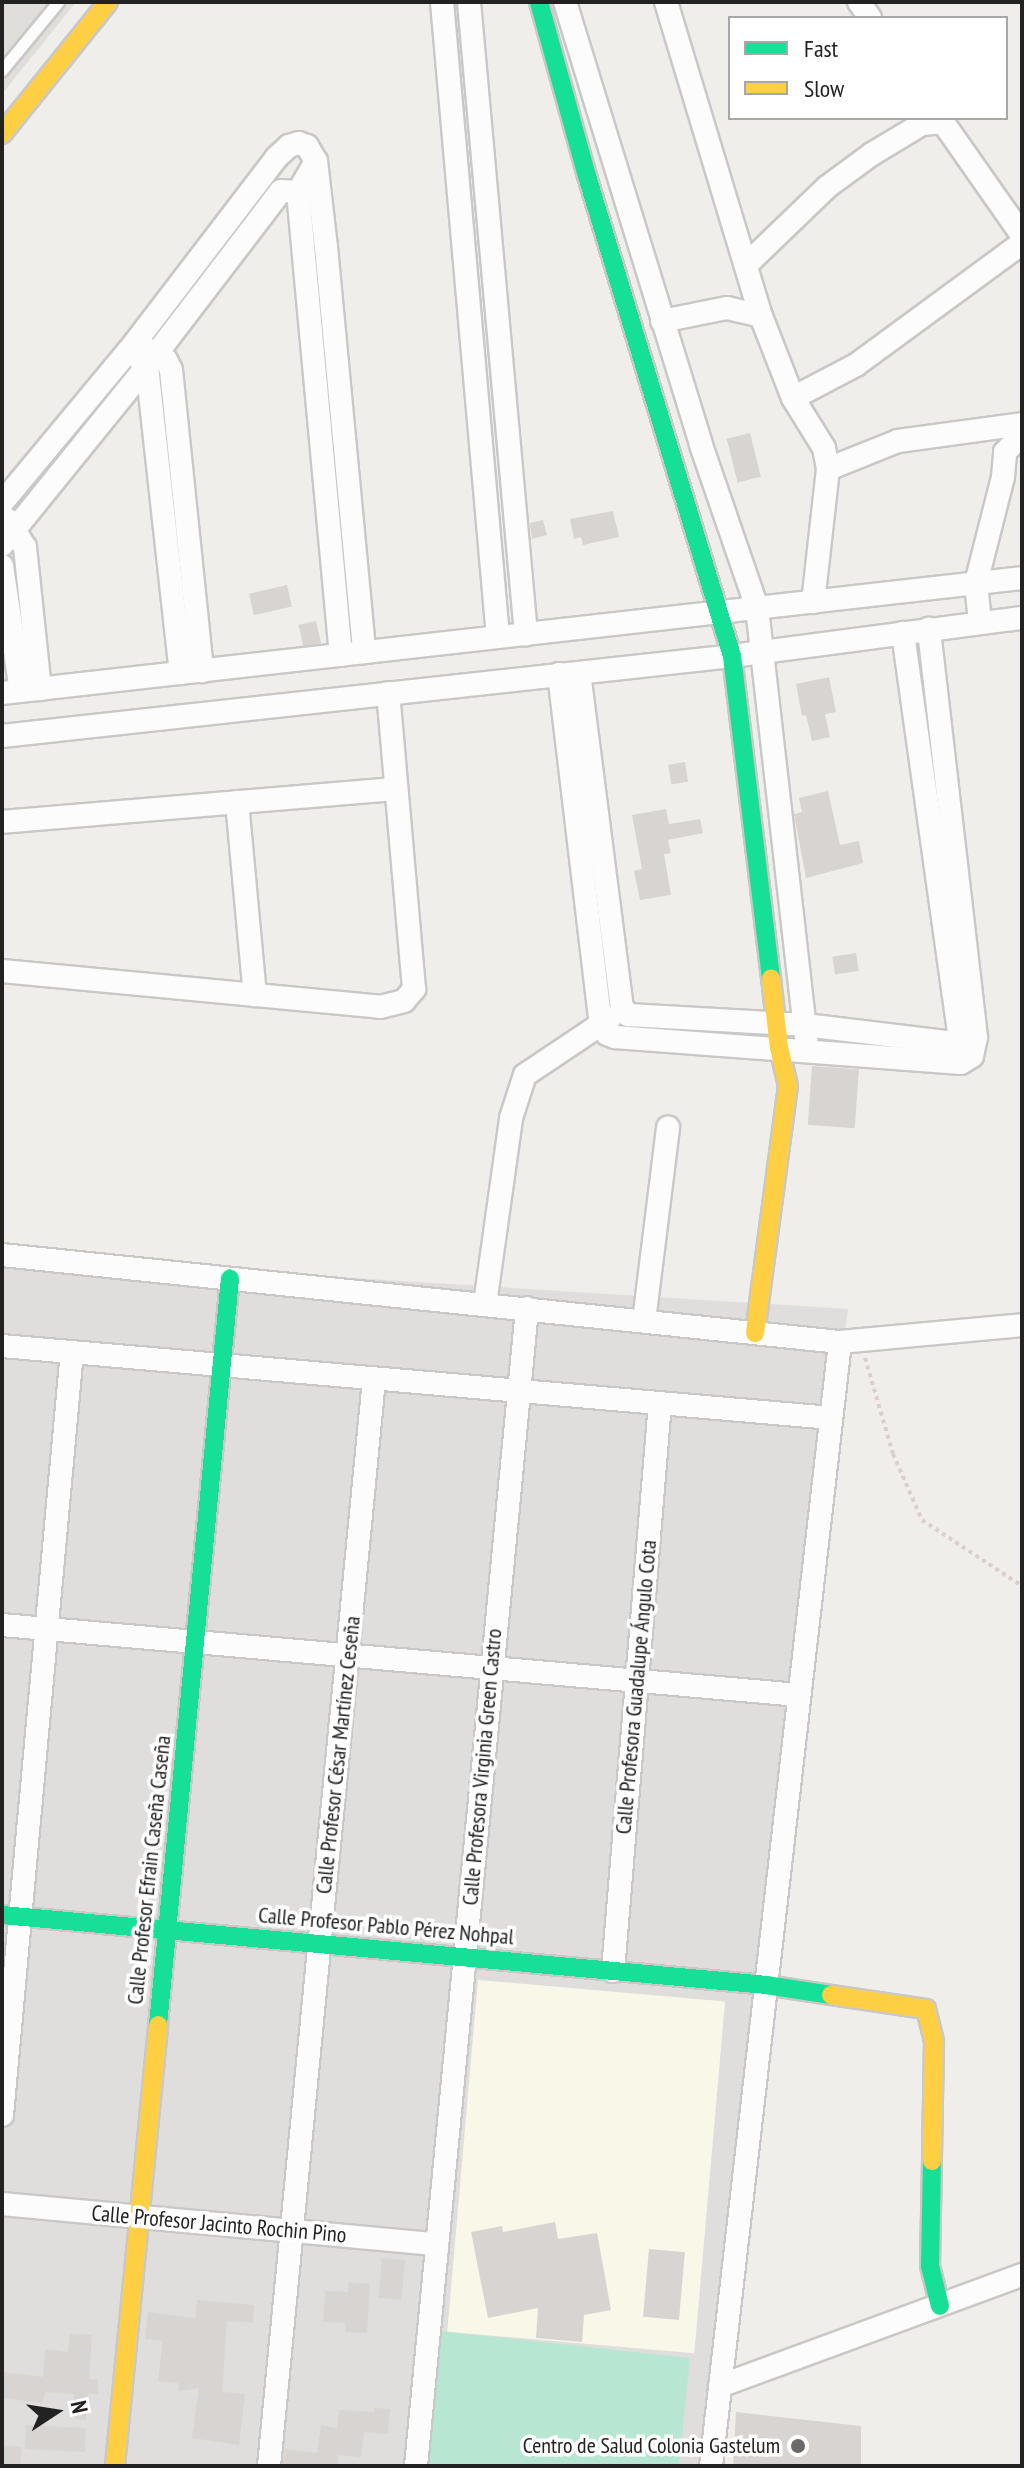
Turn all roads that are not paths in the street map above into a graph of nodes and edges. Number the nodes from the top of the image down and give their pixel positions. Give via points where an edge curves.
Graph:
1 (58, 2) edge
2 (108, 2) edge
3 (442, 2) edge
4 (469, 2) edge
5 (539, 2) edge
6 (565, 2) edge
7 (666, 2) edge
8 (2, 70) edge
9 (942, 120) edge
10 (2, 134) edge
11 (316, 161) junction
12 (298, 192) junction
13 (1022, 235) edge
14 (1022, 243) edge
15 (746, 265) junction
16 (761, 316) junction
17 (662, 321) junction
18 (130, 348) junction
19 (152, 359) junction
20 (793, 398) junction
21 (1022, 424) edge
22 (1022, 435) edge
23 (828, 469) junction
24 (2, 503) edge
25 (7, 529) edge
26 (2, 566) edge
27 (1022, 578) edge
28 (976, 583) junction
29 (813, 602) junction
30 (757, 608) junction
31 (721, 612) junction
32 (1022, 618) edge
33 (980, 622) junction
34 (929, 629) junction
35 (903, 633) junction
36 (526, 634) junction
37 (498, 637) junction
38 (763, 650) junction
39 (364, 652) junction
40 (341, 655) junction
41 (732, 656) junction
42 (191, 672) junction
43 (569, 674) junction
44 (21, 691) edge
45 (388, 693) junction
46 (2, 736) edge
47 (396, 789) junction
48 (237, 802) junction
49 (2, 822) edge
50 (2, 971) edge
51 (255, 995) junction
52 (622, 1007) junction
53 (601, 1025) junction
54 (778, 1025) junction
55 (805, 1025) junction
56 (779, 1048) junction
57 (806, 1050) junction
58 (668, 1127) dead end
59 (2, 1255) edge
60 (230, 1278) junction
61 (485, 1304) junction
62 (527, 1308) junction
63 (644, 1321) junction
64 (1022, 1325) edge
65 (755, 1333) junction
66 (850, 1341) junction
67 (2, 1346) edge
68 (72, 1352) junction
69 (222, 1365) junction
70 (374, 1379) junction
71 (519, 1391) junction
72 (660, 1403) junction
73 (831, 1418) junction
74 (2, 1625) edge
75 (47, 1629) junction
76 (195, 1642) junction
77 (348, 1656) junction
78 (492, 1668) junction
79 (637, 1681) junction
80 (799, 1695) junction
81 (11, 1916) edge
82 (167, 1930) junction
83 (320, 1944) junction
84 (464, 1957) junction
85 (613, 1971) junction
86 (766, 1985) junction
87 (2, 2115) edge
88 (2, 2204) edge
89 (139, 2216) junction
90 (292, 2230) junction
91 (437, 2244) junction
92 (1022, 2275) edge
93 (940, 2306) junction
94 (720, 2386) junction
95 (115, 2466) edge
96 (269, 2466) edge
97 (416, 2466) edge
98 (711, 2466) edge

1 - 8 lane
2 - 10 street
3 - 37 street
4 - 36 street
5 - 31 street
6 - 17 street
7 - 15 street
9 - 13 street
9 - 15 street via 922,124 827,187
11 - 12 street
11 - 18 street via 299,143 276,158
11 - 39 street
12 - 19 street via 281,191
12 - 40 street
14 - 20 street via 856,365
15 - 16 street
16 - 17 street via 727,308
16 - 20 street
17 - 30 street
18 - 19 street
18 - 24 street
19 - 25 street
19 - 42 street via 171,370
20 - 23 street via 824,448
21 - 23 street via 898,441
22 - 28 street via 1005,452
23 - 29 street
25 - 44 street via 28,563
26 - 44 street
27 - 28 street
28 - 29 street
28 - 33 street
29 - 30 street
30 - 31 street
30 - 38 street
31 - 36 street
31 - 41 street
32 - 33 street
33 - 34 street
34 - 35 street
34 - 57 street via 976,1037 972,1056 942,1064
35 - 38 street
35 - 55 street via 959,1032 954,1043 940,1044
36 - 37 street
37 - 39 street
38 - 41 street
38 - 55 street
39 - 40 street
40 - 42 street
41 - 43 street
41 - 54 street
42 - 44 street
43 - 45 street
43 - 52 street
43 - 53 street
45 - 46 street
45 - 47 street
47 - 48 street
47 - 51 street via 414,989 404,1001 380,1007
48 - 49 street
48 - 51 street
50 - 51 street
52 - 53 street
52 - 54 street via 640,1018
53 - 56 street via 615,1037
53 - 61 street via 525,1075 511,1118
54 - 55 street
54 - 56 street
55 - 57 street
56 - 57 street
56 - 65 street via 788,1086
58 - 63 street
59 - 60 street
60 - 61 street
60 - 69 street, Calle Profesor Efrain Caseña Caseña
61 - 62 street
62 - 63 street
62 - 71 street, Calle Profesora Virginia Green Castro
63 - 65 street
64 - 66 street
65 - 66 street
66 - 73 street
67 - 68 street
68 - 69 street
68 - 75 street
69 - 70 street
69 - 76 street, Calle Profesor Efrain Caseña Caseña
70 - 71 street
70 - 77 street, Calle Profesor César Martínez Ceseña
71 - 72 street
71 - 78 street, Calle Profesora Virginia Green Castro
72 - 73 street
72 - 79 street, Calle Profesora Guadalupe Ángulo Cota
73 - 80 street
74 - 75 street
75 - 76 street
75 - 81 street
76 - 77 street
76 - 82 street, Calle Profesor Efrain Caseña Caseña
77 - 78 street
77 - 83 street, Calle Profesor César Martínez Ceseña
78 - 79 street
78 - 84 street, Calle Profesora Virginia Green Castro
79 - 80 street
79 - 85 street, Calle Profesora Guadalupe Ángulo Cota
80 - 86 street
81 - 82 street, Calle Profesor Pablo Pérez Nohpal
81 - 87 street
82 - 83 street, Calle Profesor Pablo Pérez Nohpal
82 - 89 street, Calle Profesor Efrain Caseña Caseña
83 - 84 street, Calle Profesor Pablo Pérez Nohpal
83 - 90 street, Calle Profesor César Martínez Ceseña
84 - 85 street, Calle Profesor Pablo Pérez Nohpal
84 - 91 street, Calle Profesora Virginia Green Castro
85 - 86 street, Calle Profesor Pablo Pérez Nohpal
86 - 93 street, Calle Profesor Pablo Pérez Nohpal via 926,2009 934,2042 930,2266
86 - 94 street
88 - 89 street, Calle Profesor Jacinto Rochin Pino
89 - 90 street, Calle Profesor Jacinto Rochin Pino
89 - 95 street, Calle Profesor Efrain Caseña Caseña
90 - 91 street, Calle Profesor Jacinto Rochin Pino
90 - 96 street, Calle Profesor César Martínez Ceseña
91 - 97 street, Calle Profesora Virginia Green Castro
92 - 93 street
93 - 94 street
94 - 98 street

